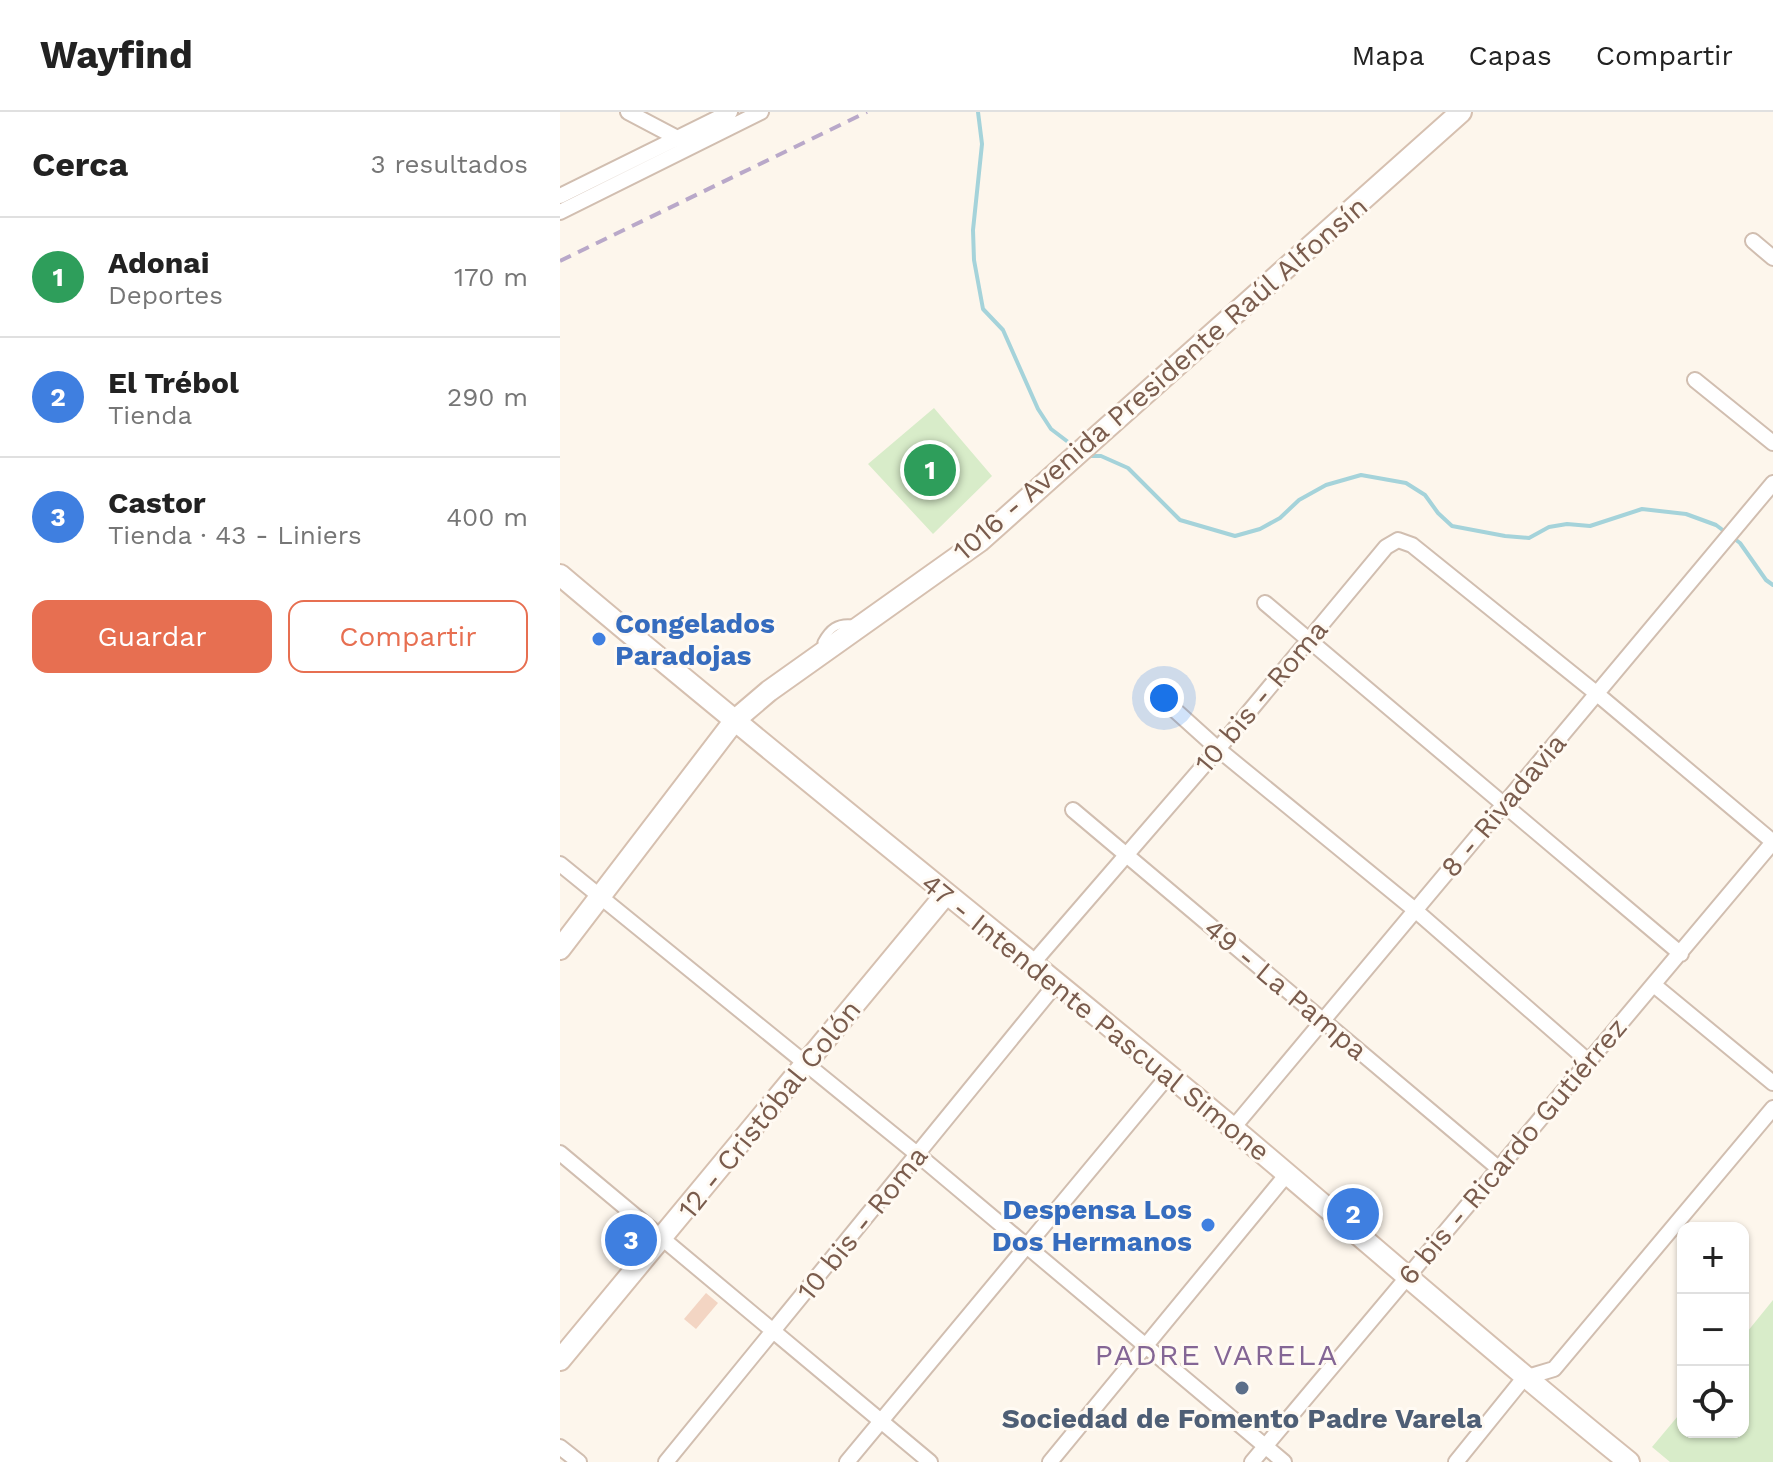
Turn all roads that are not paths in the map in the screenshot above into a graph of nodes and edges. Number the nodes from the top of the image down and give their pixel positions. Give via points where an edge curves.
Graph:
1 (628, 112) edge
2 (730, 112) edge
3 (761, 112) edge
4 (1461, 112) edge
5 (684, 142) junction
6 (560, 196) edge
7 (560, 212) edge
8 (1753, 241) dead end
9 (1773, 258) edge
10 (1695, 380) dead end
11 (1773, 443) edge
12 (1773, 483) edge
13 (563, 584) edge
14 (1265, 603) dead end
15 (1308, 639) junction
16 (1596, 693) junction
17 (1167, 703) dead end
18 (735, 720) junction
19 (1218, 749) junction
20 (1505, 803) junction
21 (1073, 810) dead end
22 (1773, 842) edge
23 (1125, 855) junction
24 (560, 864) edge
25 (946, 894) junction
26 (601, 895) junction
27 (1415, 910) junction
28 (560, 949) edge
29 (1681, 954) junction
30 (1032, 964) junction
31 (1056, 984) junction
32 (1654, 985) junction
33 (1323, 1020) junction
34 (1588, 1061) junction
35 (806, 1064) junction
36 (1168, 1076) junction
37 (1773, 1083) edge
38 (1773, 1108) edge
39 (1233, 1128) junction
40 (560, 1153) edge
41 (917, 1154) junction
42 (1498, 1168) junction
43 (1287, 1174) junction
44 (663, 1237) junction
45 (1027, 1247) junction
46 (1407, 1274) junction
47 (775, 1332) junction
48 (1146, 1345) junction
49 (560, 1360) edge
50 (1524, 1378) junction
51 (881, 1421) junction
52 (1265, 1446) junction
53 (560, 1447) edge
54 (579, 1462) edge
55 (666, 1462) edge
56 (847, 1462) edge
57 (930, 1462) edge
58 (1050, 1462) edge
59 (1252, 1462) edge
60 (1284, 1462) edge
61 (1456, 1462) edge
62 (1629, 1462) edge

1 - 5 street
2 - 5 street
3 - 5 street
4 - 18 street, 1016 - Avenida Presidente Raúl Alfonsín via 980,541
5 - 6 street
5 - 7 street
8 - 9 street
10 - 11 street
12 - 16 street, 8 - Rivadavia
13 - 18 street, 47 - Intendente Pascual Simone
14 - 15 street
15 - 16 street, 10 bis - Roma via 1386,547 1398,540 1412,545
15 - 19 street, 10 bis - Roma
15 - 20 street
16 - 20 street, 8 - Rivadavia
16 - 22 street
17 - 19 street
18 - 25 street, 47 - Intendente Pascual Simone
18 - 26 street, 1016 - Avenida Presidente Raúl Alfonsín
19 - 23 street, 10 bis - Roma
19 - 27 street
20 - 27 street, 8 - Rivadavia
20 - 29 street
21 - 23 street, 49 - La Pampa
22 - 29 street, 6 bis - Ricardo Gutiérrez
23 - 30 street, 10 bis - Roma
23 - 33 street, 49 - La Pampa
24 - 26 street
25 - 30 street, 47 - Intendente Pascual Simone
25 - 35 street, 12 - Cristóbal Colón
26 - 28 street, 1016 - Avenida Presidente Raúl Alfonsín
26 - 35 street
27 - 33 street, 8 - Rivadavia
27 - 34 street
29 - 32 street, 6 bis - Ricardo Gutiérrez
30 - 31 street, 47 - Intendente Pascual Simone
31 - 36 street, 47 - Intendente Pascual Simone
31 - 41 street, 10 bis - Roma
32 - 34 street, 6 bis - Ricardo Gutiérrez
32 - 37 street
33 - 39 street, 8 - Rivadavia
33 - 42 street, 49 - La Pampa
34 - 42 street, 6 bis - Ricardo Gutiérrez
35 - 41 street
35 - 44 street, 12 - Cristóbal Colón
36 - 39 street, 47 - Intendente Pascual Simone
36 - 45 street
38 - 50 street via 1554,1369
39 - 43 street, 47 - Intendente Pascual Simone
40 - 44 street
41 - 45 street
41 - 47 street, 10 bis - Roma
42 - 46 street, 6 bis - Ricardo Gutiérrez
43 - 46 street, 47 - Intendente Pascual Simone
43 - 48 street
44 - 47 street
44 - 49 street, 12 - Cristóbal Colón
45 - 48 street
45 - 51 street
46 - 50 street, 47 - Intendente Pascual Simone
46 - 52 street, 6 bis - Ricardo Gutiérrez
47 - 51 street
47 - 55 street, 10 bis - Roma
48 - 52 street
48 - 58 street
50 - 61 street
50 - 62 street, 47 - Intendente Pascual Simone
51 - 56 street
51 - 57 street
52 - 59 street, 6 bis - Ricardo Gutiérrez
52 - 60 street
53 - 54 street

